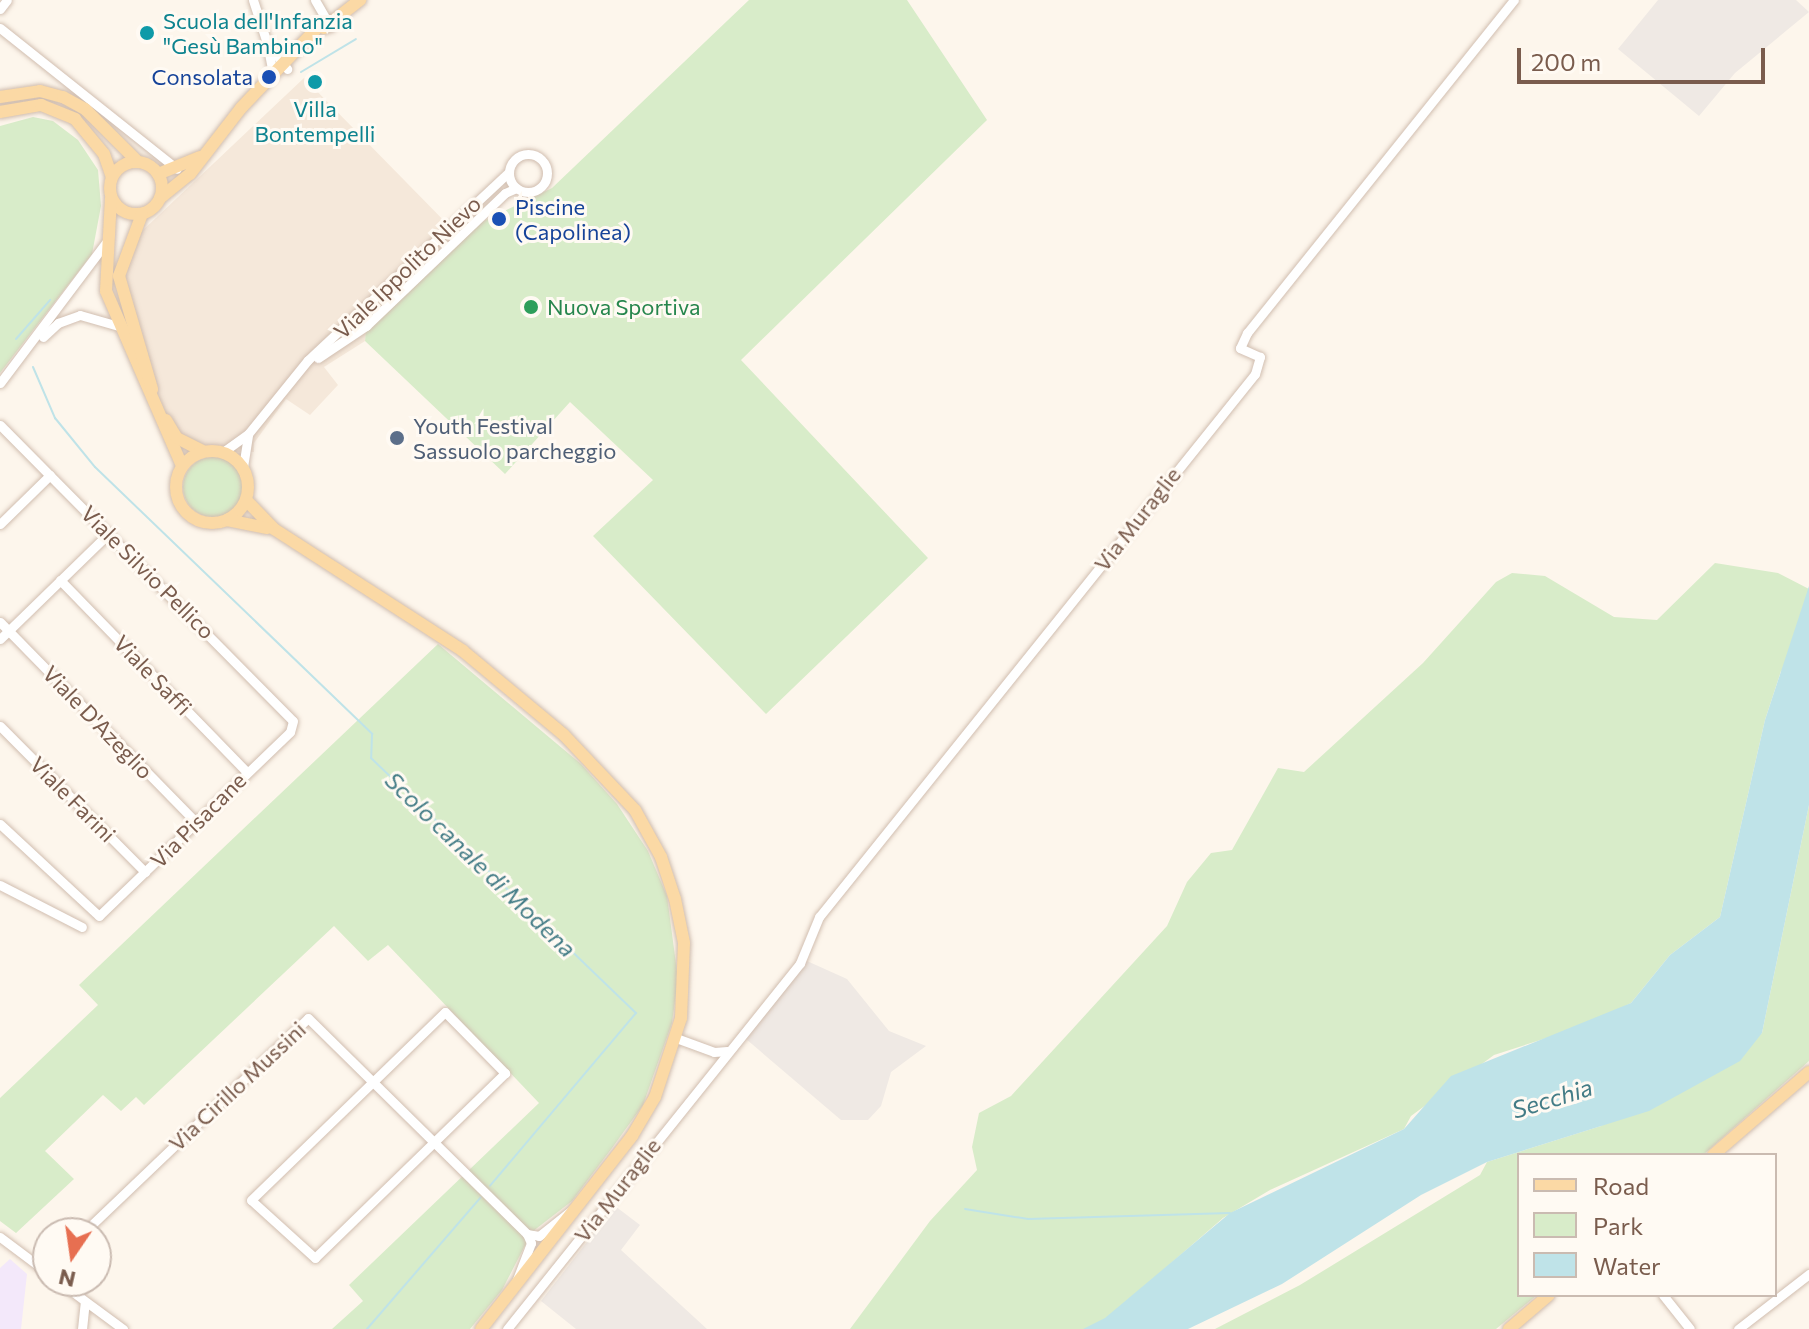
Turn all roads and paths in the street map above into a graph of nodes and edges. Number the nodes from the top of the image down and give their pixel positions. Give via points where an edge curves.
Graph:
1 (7, 0) edge
2 (253, 0) edge
3 (315, 0) edge
4 (360, 0) edge
5 (1514, 0) edge
6 (0, 9) edge
7 (330, 26) junction
8 (0, 28) edge
9 (281, 69) junction
10 (0, 97) edge
11 (0, 112) edge
12 (210, 152) junction
13 (138, 162) junction
14 (177, 169) junction
15 (509, 172) junction
16 (158, 174) junction
17 (112, 177) junction
18 (516, 188) junction
19 (111, 198) junction
20 (160, 198) junction
21 (142, 214) junction
22 (107, 241) junction
23 (118, 326) junction
24 (26, 353) junction
25 (308, 363) junction
26 (0, 383) edge
27 (0, 425) edge
28 (248, 434) junction
29 (202, 451) junction
30 (223, 452) junction
31 (182, 466) junction
32 (243, 467) junction
33 (50, 475) junction
34 (246, 500) junction
35 (227, 520) junction
36 (0, 524) edge
37 (274, 529) junction
38 (109, 533) junction
39 (60, 580) junction
40 (0, 622) edge
41 (8, 631) junction
42 (0, 639) edge
43 (293, 721) joint
44 (0, 726) edge
45 (246, 771) junction
46 (196, 822) junction
47 (0, 824) edge
48 (145, 872) junction
49 (0, 885) edge
50 (82, 927) dead end
51 (676, 1038) junction
52 (727, 1051) junction
53 (1809, 1072) edge
54 (374, 1080) junction
55 (434, 1140) junction
56 (1715, 1153) edge
57 (575, 1208) junction
58 (99, 1217) edge
59 (527, 1234) junction
60 (0, 1237) edge
61 (32, 1260) edge
62 (1809, 1274) edge
63 (515, 1286) junction
64 (79, 1297) edge
65 (1547, 1297) edge
66 (1665, 1297) edge
67 (85, 1302) junction
68 (82, 1329) edge
69 (123, 1329) edge
70 (481, 1329) edge
71 (507, 1329) edge
72 (1509, 1329) edge
73 (1690, 1329) edge
74 (1738, 1329) edge

1 - 6 street
2 - 9 street
3 - 7 street
4 - 7 main road
5 - 52 street, Via Muraglie via 1247,333 1240,348 1260,357 1255,374 819,917 800,963
7 - 9 main road via 320,25
8 - 14 street
9 - 12 main road
10 - 13 main road via 40,91 63,97 85,109
11 - 17 main road via 41,105 75,119 104,154
12 - 14 main road
12 - 20 main road
13 - 16 main road
13 - 17 main road via 123,165
14 - 16 main road
15 - 18 street
15 - 18 street via 523,155 544,163 547,174 540,187
15 - 25 street, Viale Ippolito Nievo
16 - 20 main road
17 - 19 main road
18 - 25 street, Viale Ippolito Nievo via 366,326
19 - 21 main road via 124,212
19 - 22 main road
20 - 21 main road
21 - 29 main road via 123,258 121,294 158,406 177,438
22 - 23 main road via 103,278
22 - 24 street
23 - 24 street via 96,316 73,316
23 - 31 main road
24 - 26 street
25 - 28 street, Viale Ippolito Nievo
27 - 33 street, Viale Silvio Pellico
28 - 30 street, Viale Ippolito Nievo
28 - 32 street
29 - 30 main road
29 - 31 main road
30 - 32 main road
31 - 35 main road via 175,488 184,510 204,522
32 - 34 main road
33 - 36 street
33 - 38 street, Viale Silvio Pellico
34 - 35 main road
34 - 37 main road
35 - 37 main road
37 - 51 main road via 463,651 564,735 635,810 661,857 684,943
38 - 39 street
38 - 43 street, Viale Silvio Pellico
39 - 41 street
39 - 45 street, Viale Saffi
40 - 41 street, Viale D'Azeglio
41 - 42 street
41 - 46 street, Viale D'Azeglio
43 - 45 street, Via Pisacane via 290,732
44 - 48 street, Viale Farini
45 - 46 street, Via Pisacane
46 - 48 street, Via Pisacane
47 - 48 street, Via Pisacane via 99,916
49 - 50 street
51 - 52 street via 714,1052
51 - 57 main road via 644,1117
52 - 71 street, Via Muraglie
53 - 56 main road
54 - 55 street, Via Cirillo Mussini
54 - 55 street via 445,1012 505,1073
54 - 55 street via 251,1200 315,1258
54 - 58 street, Via Cirillo Mussini via 313,1021 302,1020
55 - 59 street, Via Cirillo Mussini
57 - 59 street via 539,1236
57 - 63 main road
59 - 63 street via 531,1243 518,1266
60 - 61 street
62 - 74 street
63 - 70 main road
64 - 67 street
65 - 72 main road
66 - 73 street
67 - 68 street
67 - 69 street

